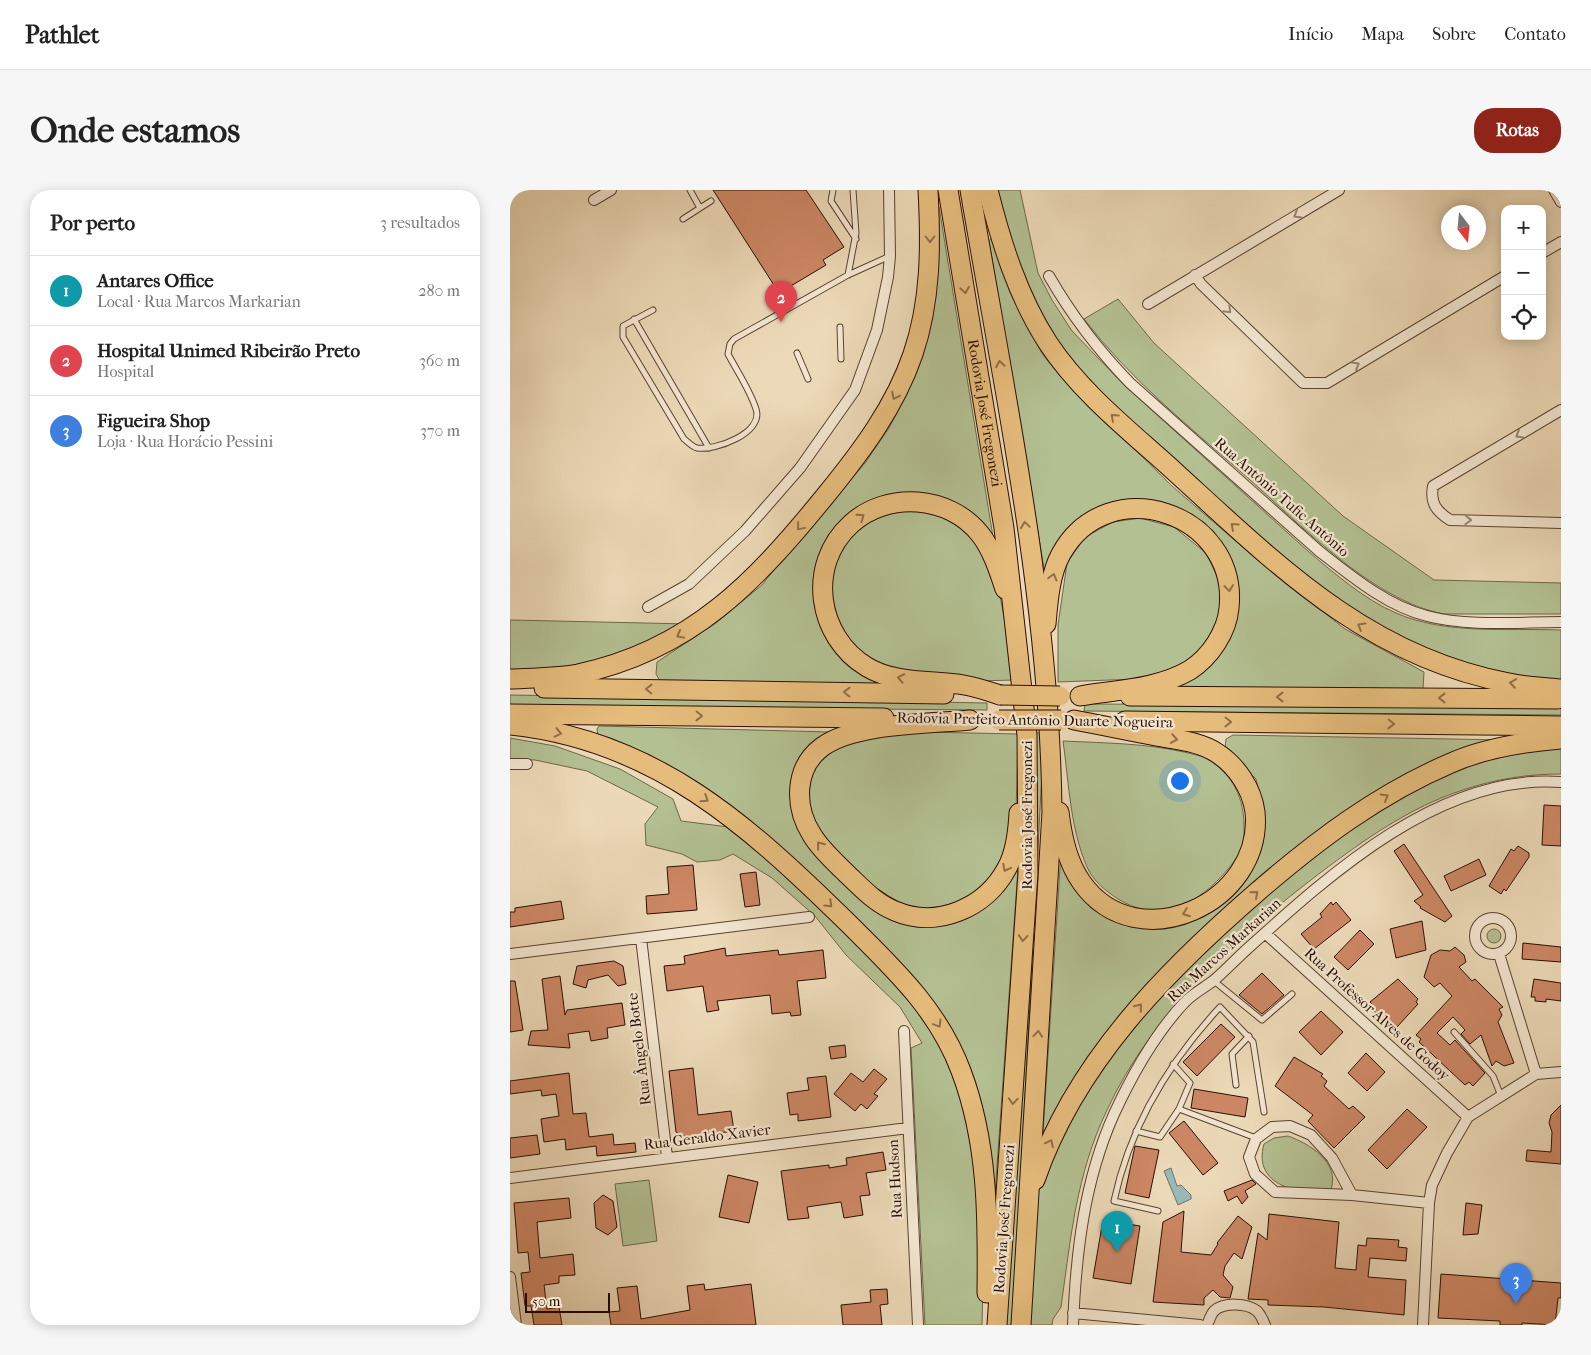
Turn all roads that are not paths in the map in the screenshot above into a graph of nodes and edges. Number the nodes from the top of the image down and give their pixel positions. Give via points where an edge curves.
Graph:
1 (611, 190) edge
2 (690, 190) edge
3 (833, 190) edge
4 (853, 190) edge
5 (889, 190) edge
6 (928, 190) edge
7 (948, 190) edge
8 (970, 190) edge
9 (988, 190) edge
10 (1339, 190) edge
11 (1554, 190) edge
12 (594, 200) dead end
13 (711, 201) dead end
14 (1561, 202) edge
15 (700, 208) junction
16 (683, 219) dead end
17 (856, 239) junction
18 (1561, 242) edge
19 (1546, 251) edge
20 (890, 256) junction
21 (848, 275) junction
22 (1195, 275) junction
23 (1049, 276) dead end
24 (1501, 278) edge
25 (1148, 304) dead end
26 (653, 310) dead end
27 (634, 319) junction
28 (840, 327) dead end
29 (796, 353) dead end
30 (840, 359) dead end
31 (808, 379) dead end
32 (1561, 410) edge
33 (709, 448) junction
34 (1561, 523) edge
35 (648, 608) dead end
36 (1561, 622) edge
37 (1017, 630) junction
38 (1044, 660) junction
39 (510, 679) edge
40 (510, 687) edge
41 (1561, 689) edge
42 (1000, 695) junction
43 (1080, 696) junction
44 (1561, 699) edge
45 (510, 714) edge
46 (970, 720) junction
47 (1068, 720) junction
48 (510, 726) edge
49 (1561, 726) edge
50 (1027, 735) junction
51 (1051, 738) junction
52 (1561, 739) edge
53 (510, 764) edge
54 (527, 764) dead end
55 (1561, 782) edge
56 (809, 917) dead end
57 (1265, 932) junction
58 (641, 938) junction
59 (510, 954) edge
60 (1498, 954) dead end
61 (1214, 980) junction
62 (1292, 994) dead end
63 (904, 1032) dead end
64 (1454, 1032) dead end
65 (1249, 1036) junction
66 (1173, 1064) junction
67 (1561, 1072) edge
68 (1536, 1074) junction
69 (1236, 1084) dead end
70 (1501, 1096) junction
71 (1179, 1109) junction
72 (1264, 1112) dead end
73 (1468, 1117) junction
74 (908, 1128) junction
75 (1136, 1131) junction
76 (1256, 1139) junction
77 (667, 1157) junction
78 (510, 1178) edge
79 (1352, 1195) junction
80 (1429, 1203) junction
81 (1027, 1205) junction
82 (1158, 1211) dead end
83 (510, 1277) edge
84 (1073, 1313) junction
85 (516, 1325) edge
86 (918, 1325) edge
87 (989, 1325) edge
88 (996, 1325) edge
89 (1021, 1325) edge
90 (1073, 1325) edge
91 (1200, 1325) edge
92 (1207, 1325) edge
93 (1265, 1325) edge
94 (1423, 1325) edge

1 - 12 street
2 - 15 lane
3 - 17 lane via 831,201
4 - 17 lane
5 - 20 street
6 -> 39 highway via 931,236 926,296 913,356 886,412 850,466 768,564 720,608 693,628 656,647 576,674
7 -> 37 highway, Rodovia José Fregonezi via 1004,528
38 -> 8 highway, Rodovia José Fregonezi via 1020,486
41 -> 9 highway via 1492,679 1441,664 1382,638 1325,602 1264,552 1105,409 1062,364 1020,290
10 -> 22 street
11 - 14 street
13 - 15 lane
15 - 16 lane
17 - 21 lane
18 - 19 street
20 - 21 lane
20 - 35 street via 878,330 855,390 800,468 745,531 690,584
21 - 33 lane via 734,339 728,354 757,409 754,425 749,432
22 -> 24 street via 1302,382 1328,383
22 - 25 street
23 - 36 street, Rua Antônio Tufic Antônio via 1082,328 1130,383 1318,551 1347,573 1382,596 1425,616 1467,621
26 - 27 lane
27 - 33 lane
27 - 33 lane via 623,326 622,337 684,439 695,447
28 - 30 lane
29 - 31 lane
32 -> 34 street via 1433,486 1431,498 1438,512 1450,520
42 -> 37 highway via 965,685 879,673 859,662 838,640 825,613 822,585 827,562 836,543 850,526 877,508 912,502 946,508 972,526 988,547
37 - 50 highway, Rodovia José Fregonezi
38 -> 43 highway via 1054,573 1065,548 1083,528 1112,513 1140,508 1182,520 1207,539 1224,565 1230,593 1227,622 1206,656 1171,678
38 - 51 highway, Rodovia José Fregonezi
42 -> 40 highway, Rodovia Prefeito Antônio Duarte Nogueira
42 - 43 highway, Rodovia Prefeito Antônio Duarte Nogueira, bridge
44 -> 43 highway, Rodovia Prefeito Antônio Duarte Nogueira
45 -> 46 highway, Rodovia Prefeito Antônio Duarte Nogueira
46 - 47 highway, Rodovia Prefeito Antônio Duarte Nogueira, bridge
50 -> 46 highway via 1015,845 1008,868 980,899 955,913 925,918 895,912 866,892 812,835 799,799 804,768 823,746 850,733
47 -> 49 highway, Rodovia Prefeito Antônio Duarte Nogueira
47 -> 51 highway via 1200,745 1217,753 1233,768 1252,799 1255,829 1246,861 1225,889 1196,910 1153,920 1121,914 1095,897 1078,875 1066,849
48 -> 87 highway via 542,729 623,752 708,800 785,863 921,998 939,1025 961,1070 978,1131 988,1208
50 -> 88 highway, Rodovia José Fregonezi via 1028,873
81 -> 51 highway, Rodovia José Fregonezi via 1052,812
81 -> 52 highway via 1044,1154 1081,1085 1138,1007 1167,974 1234,912 1322,838 1384,797 1475,754
53 - 54 street
55 - 57 street, Rua Marcos Markarian via 1520,782 1491,787 1409,824 1349,862
56 - 58 street
57 - 61 street, Rua Marcos Markarian
57 - 73 street, Rua Professor Alves de Godoy
58 - 59 street
58 - 77 street, Rua Ângelo Botte
60 - 68 street
61 - 62 lane via 1262,1020
61 - 84 street, Rua Marcos Markarian via 1185,1002 1150,1047 1114,1114 1094,1170 1077,1250
63 - 74 street, Rua Hudson
64 - 70 lane via 1493,1076
65 - 66 lane via 1220,1006
65 - 69 lane via 1232,1054
65 - 72 lane via 1253,1042
66 - 71 lane via 1190,1083
66 - 75 lane via 1152,1096
67 - 68 street
68 - 70 street
70 - 73 street
71 - 75 lane via 1160,1137
71 - 76 lane
73 - 80 street via 1439,1169
74 - 77 street, Rua Geraldo Xavier
74 - 86 street, Rua Hudson
75 - 82 lane via 1121,1169 1114,1201
76 - 79 street via 1272,1126 1290,1126 1311,1135 1332,1158
76 - 79 street via 1249,1157 1255,1174 1275,1192
77 - 78 street, Rua Geraldo Xavier
79 - 80 street
80 - 94 street
81 - 89 highway, Rodovia José Fregonezi
83 - 85 street
84 - 90 street, Rua Marcos Markarian
84 - 91 street
92 - 93 street via 1214,1311 1224,1306 1240,1305 1259,1313

